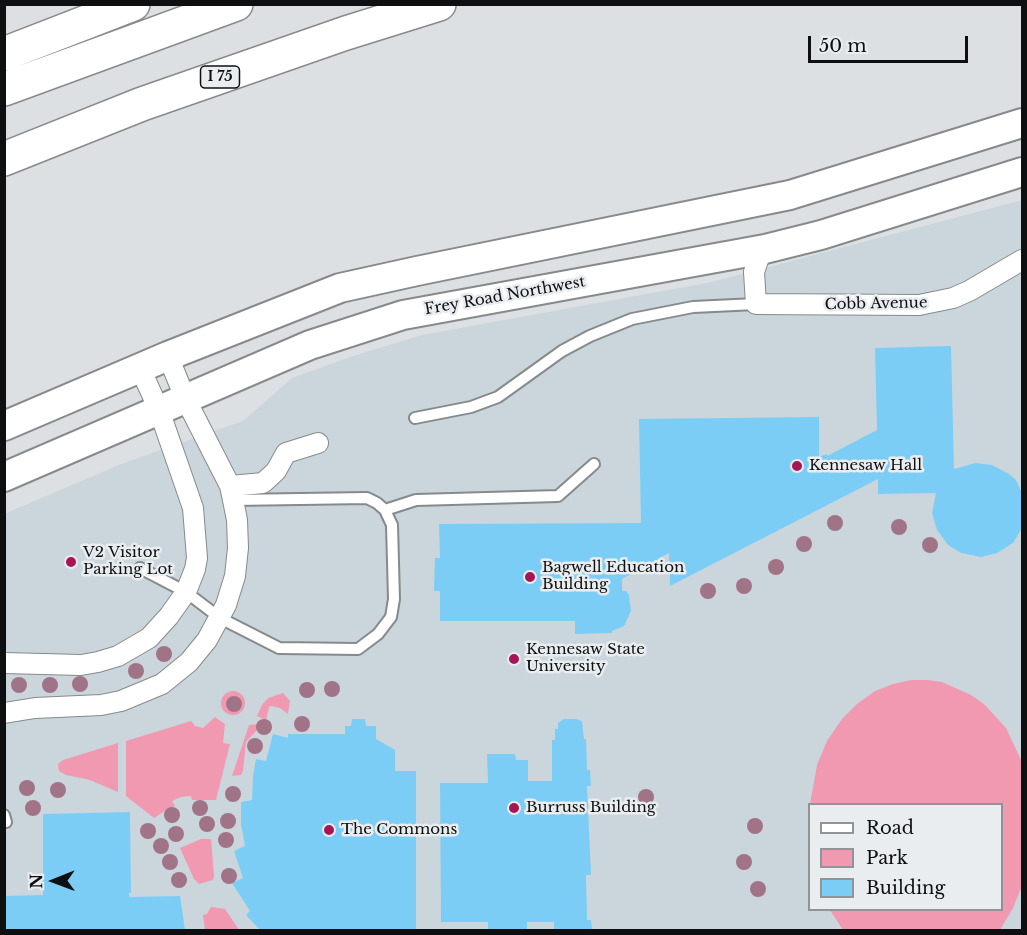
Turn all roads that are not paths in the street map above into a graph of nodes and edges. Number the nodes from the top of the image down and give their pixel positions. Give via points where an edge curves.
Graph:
1 (133, 4) edge
2 (236, 4) edge
3 (439, 4) edge
4 (4, 54) edge
5 (4, 89) edge
6 (1023, 123) edge
7 (4, 159) edge
8 (1023, 172) edge
9 (765, 249) junction
10 (1023, 261) edge
11 (756, 304) junction
12 (168, 356) junction
13 (140, 368) junction
14 (185, 398) junction
15 (159, 410) junction
16 (415, 418) dead end
17 (4, 426) edge
18 (318, 443) dead end
19 (594, 464) dead end
20 (4, 477) edge
21 (231, 493) junction
22 (385, 510) junction
23 (140, 568) dead end
24 (186, 592) junction
25 (220, 618) junction
26 (4, 663) edge
27 (4, 713) edge

1 - 4 highway
2 - 5 highway
3 - 7 highway, I 75 via 142,104
6 - 12 main road via 790,195 340,288
8 - 9 main road, Frey Road Northwest
9 - 11 street via 754,272
9 - 14 main road, Frey Road Northwest via 403,315 310,345
10 - 11 street, Cobb Avenue via 953,298 919,305
11 - 16 lane via 693,307 632,319 562,351 498,397 471,407
12 - 13 main road
12 - 14 street
13 - 15 street
13 - 17 main road
14 - 15 main road, Frey Road Northwest
14 - 21 street
15 - 20 main road, Frey Road Northwest
15 - 24 street via 194,508 197,558
18 - 21 street via 286,453 276,471 263,483
19 - 22 lane via 558,496 416,500
21 - 22 lane via 367,498
21 - 25 street via 237,520 237,562
22 - 25 lane via 392,525 394,599 391,617 365,645 358,649 279,648
23 - 24 lane
24 - 25 lane
24 - 26 street via 149,638 118,656 81,665
25 - 27 street via 189,662 162,684 144,692 101,705

